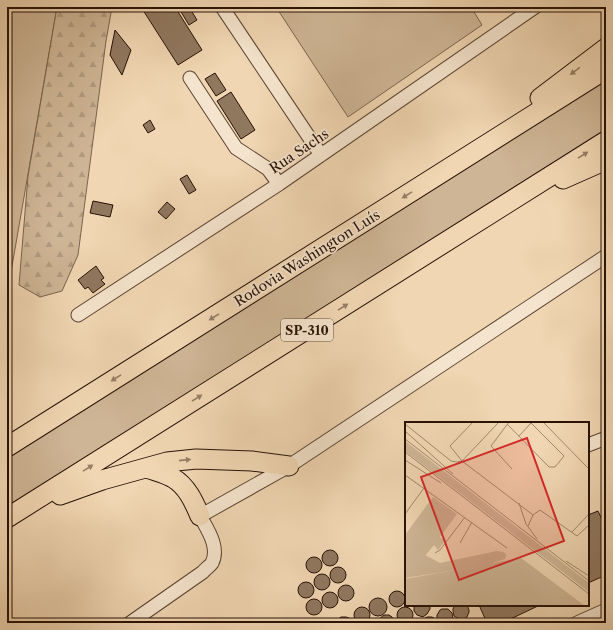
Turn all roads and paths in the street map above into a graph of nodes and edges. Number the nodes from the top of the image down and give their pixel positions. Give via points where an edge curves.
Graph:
1 (222, 7) edge
2 (535, 7) edge
3 (606, 48) edge
4 (606, 69) edge
5 (190, 78) dead end
6 (606, 141) edge
7 (321, 155) junction
8 (606, 160) edge
9 (440, 174) junction
10 (279, 184) junction
11 (465, 231) junction
12 (606, 256) edge
13 (78, 315) dead end
14 (606, 438) edge
15 (589, 446) edge
16 (7, 447) edge
17 (289, 466) junction
18 (147, 468) junction
19 (27, 506) junction
20 (200, 516) junction
21 (7, 518) edge
22 (606, 610) edge
23 (130, 623) edge
24 (577, 623) edge

1 - 7 street
2 - 7 street, Rua Sachs
3 -> 9 highway
4 - 9 highway, Rodovia Washington Luís
5 - 10 street via 236,148 268,169
11 -> 6 highway, SP-310
7 - 10 street, Rua Sachs
8 - 11 highway via 520,199
9 -> 16 highway, Rodovia Washington Luís
10 - 13 street, Rua Sachs
19 -> 11 highway, SP-310
12 - 17 street
14 - 15 street
18 -> 17 highway via 168,462 196,459 252,461
17 - 20 street
18 - 19 highway via 102,480
18 - 20 highway via 173,478 182,485
19 - 21 highway, SP-310
20 - 23 street via 213,542 212,564
22 - 24 street

